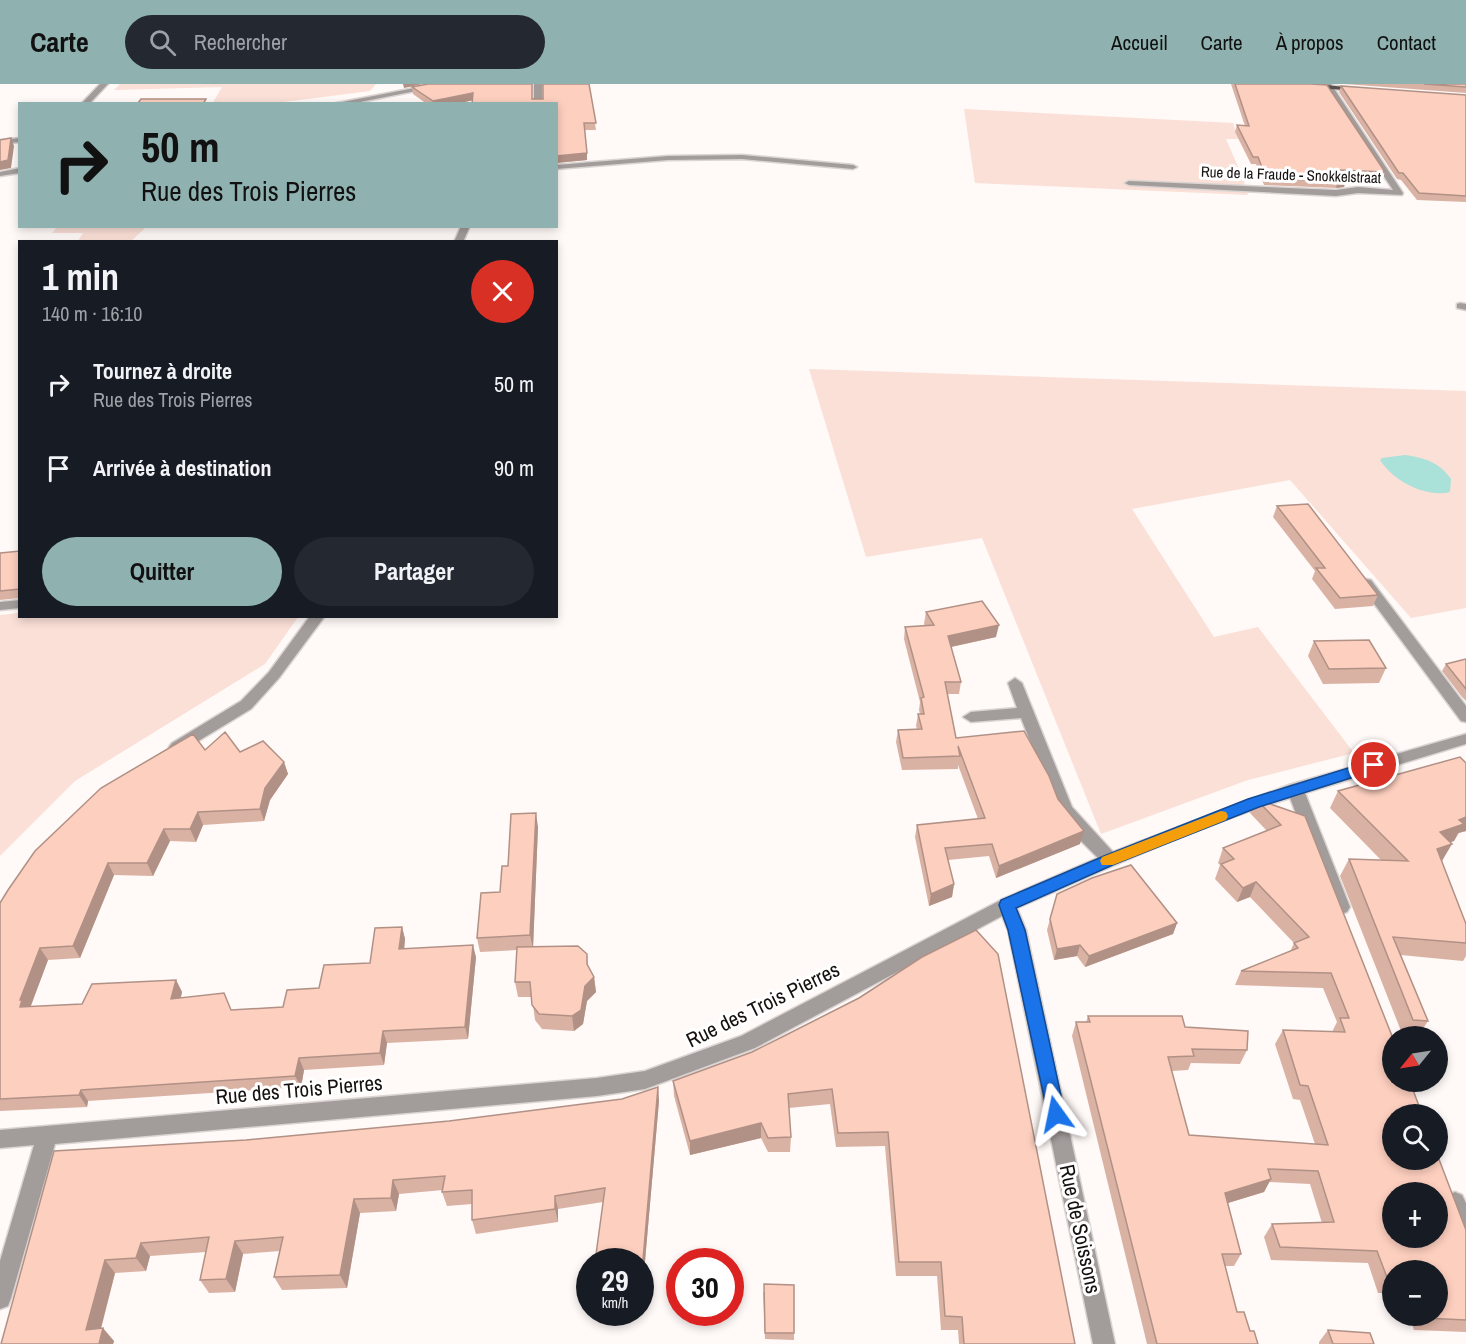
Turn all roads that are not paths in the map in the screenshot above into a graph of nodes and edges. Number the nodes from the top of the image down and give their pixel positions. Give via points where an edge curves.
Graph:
1 (104, 84) edge
2 (447, 84) edge
3 (538, 84) edge
4 (1283, 84) edge
5 (1329, 86) edge
6 (1371, 90) edge
7 (86, 102) edge
8 (342, 102) edge
9 (538, 102) edge
10 (18, 140) edge
11 (0, 142) edge
12 (558, 167) edge
13 (853, 167) dead end
14 (18, 170) edge
15 (0, 174) edge
16 (1129, 183) dead end
17 (1357, 571) edge
18 (18, 604) edge
19 (0, 606) edge
20 (317, 618) edge
21 (1016, 683) dead end
22 (1027, 712) junction
23 (971, 717) dead end
24 (1466, 717) edge
25 (1463, 743) edge
26 (168, 752) edge
27 (1295, 789) junction
28 (1110, 860) junction
29 (1007, 905) junction
30 (1346, 921) edge
31 (48, 1134) junction
32 (0, 1139) edge
33 (1456, 1195) edge
34 (1466, 1230) edge
35 (0, 1298) edge
36 (1104, 1344) edge

1 - 7 street
2 - 8 street
3 - 9 street
4 - 5 main road
5 - 6 main road
5 - 16 street, Rue de la Fraude - Snokkelstraat via 1399,193
10 - 11 street
12 - 13 street via 742,157
14 - 15 street
17 - 24 street
18 - 19 street
20 - 26 street via 246,705
21 - 22 street
22 - 23 street
22 - 28 street via 1065,810
25 - 27 street, Rue des Trois Pierres
27 - 28 street, Rue des Trois Pierres
27 - 30 street
28 - 29 street, Rue des Trois Pierres
29 - 31 street, Rue des Trois Pierres via 748,1042 645,1080
29 - 36 street, Rue de Soissons via 1017,930
31 - 32 street, Rue des Trois Pierres
31 - 35 street
33 - 34 street

